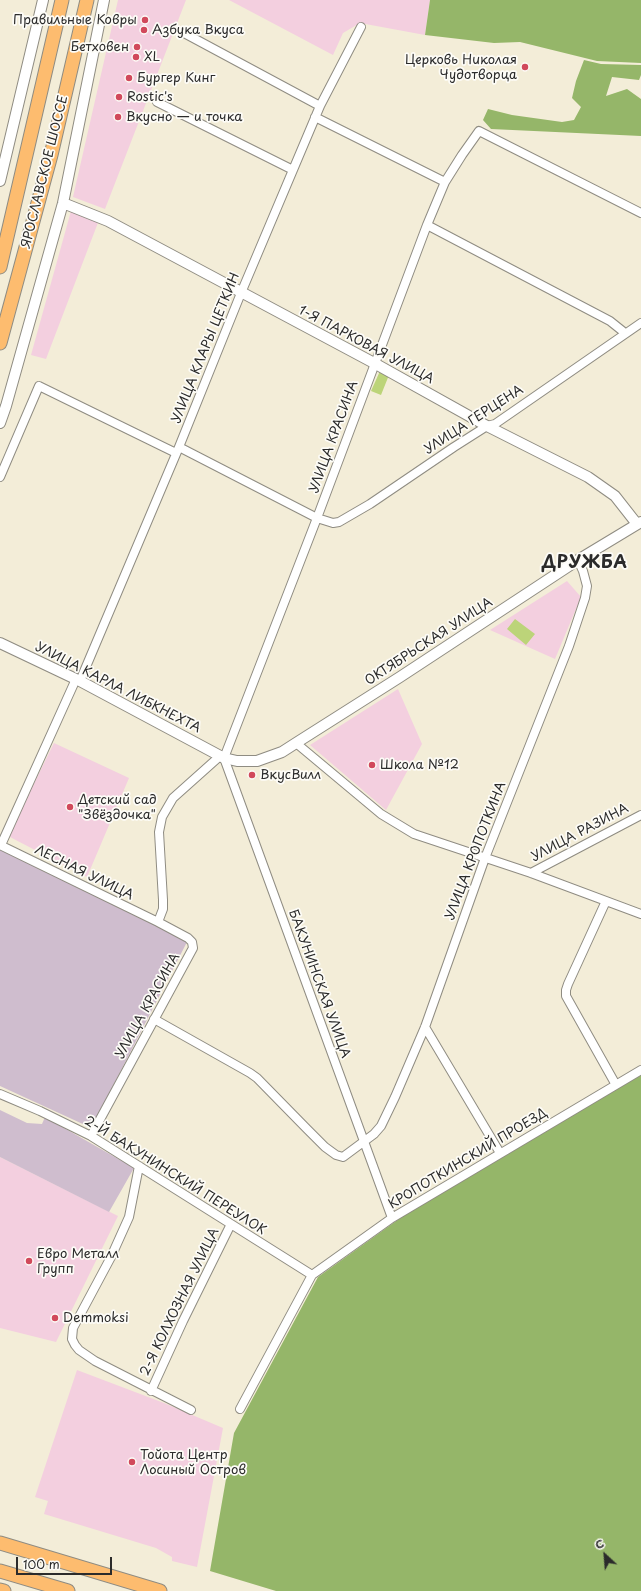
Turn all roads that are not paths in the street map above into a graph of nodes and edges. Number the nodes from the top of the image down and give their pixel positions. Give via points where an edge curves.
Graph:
1 (43, 0) edge
2 (62, 0) edge
3 (87, 0) edge
4 (104, 0) edge
5 (361, 27) dead end
6 (184, 32) dead end
7 (157, 102) dead end
8 (320, 106) junction
9 (315, 117) junction
10 (293, 170) junction
11 (0, 181) edge
12 (445, 182) junction
13 (63, 203) junction
14 (641, 213) edge
15 (427, 225) junction
16 (0, 267) edge
17 (241, 292) junction
18 (641, 323) edge
19 (625, 334) junction
20 (0, 343) edge
21 (374, 363) junction
22 (0, 423) edge
23 (487, 426) junction
24 (177, 450) junction
25 (0, 477) edge
26 (317, 518) junction
27 (640, 526) edge
28 (578, 560) junction
29 (0, 643) edge
30 (78, 680) junction
31 (296, 743) junction
32 (222, 757) junction
33 (641, 815) edge
34 (0, 845) edge
35 (485, 858) junction
36 (531, 873) junction
37 (606, 901) junction
38 (641, 914) edge
39 (158, 922) junction
40 (154, 1019) junction
41 (425, 1027) junction
42 (641, 1070) edge
43 (616, 1085) junction
44 (0, 1094) edge
45 (91, 1136) junction
46 (364, 1142) junction
47 (500, 1153) junction
48 (139, 1166) junction
49 (392, 1218) junction
50 (231, 1224) junction
51 (312, 1275) junction
52 (151, 1391) junction
53 (240, 1409) dead end
54 (191, 1410) dead end
55 (0, 1543) edge
56 (0, 1571) edge
57 (0, 1590) edge
58 (4, 1591) edge
59 (68, 1591) edge
60 (160, 1591) edge

1 - 11 street
2 - 16 highway, ЯРОСЛАВСКОЕ ШОССЕ
3 - 20 highway, ЯРОСЛАВСКОЕ ШОССЕ via 51,156
4 - 13 street
5 - 8 street, УЛИЦА КЛАРЫ ЦЕТКИН
6 - 8 street
7 - 10 street
8 - 9 street, УЛИЦА КЛАРЫ ЦЕТКИН
9 - 10 street, УЛИЦА КЛАРЫ ЦЕТКИН
9 - 12 street
10 - 17 street, УЛИЦА КЛАРЫ ЦЕТКИН
12 - 14 street, УЛИЦА КРАСИНА via 479,131
12 - 15 street, УЛИЦА КРАСИНА
13 - 17 street, 1-Я ПАРКОВАЯ УЛИЦА via 108,221
13 - 22 street
15 - 19 street via 610,322
15 - 21 street, УЛИЦА КРАСИНА
17 - 21 street, 1-Я ПАРКОВАЯ УЛИЦА
17 - 24 street, УЛИЦА КЛАРЫ ЦЕТКИН
18 - 19 street, УЛИЦА ГЕРЦЕНА
19 - 23 street, УЛИЦА ГЕРЦЕНА via 495,424
21 - 23 street, 1-Я ПАРКОВАЯ УЛИЦА
21 - 26 street, УЛИЦА КРАСИНА
23 - 26 street, УЛИЦА ГЕРЦЕНА via 345,520 333,523
23 - 27 street, 1-Я ПАРКОВАЯ УЛИЦА via 588,477 623,504
24 - 25 street, УЛИЦА ГЕРЦЕНА via 39,386
24 - 26 street, УЛИЦА ГЕРЦЕНА
24 - 30 street, УЛИЦА КЛАРЫ ЦЕТКИН
26 - 32 street, УЛИЦА КРАСИНА
27 - 28 street, ОКТЯБРЬСКАЯ УЛИЦА
28 - 31 street, ОКТЯБРЬСКАЯ УЛИЦА
28 - 35 street, УЛИЦА КРОПОТКИНА via 587,586 585,598 569,646
29 - 30 street, УЛИЦА КАРЛА ЛИБКНЕХТА
30 - 32 street, УЛИЦА КАРЛА ЛИБКНЕХТА
30 - 34 street, УЛИЦА КЛАРЫ ЦЕТКИН
31 - 32 street, ОКТЯБРЬСКАЯ УЛИЦА via 282,752 257,761 237,761
31 - 35 street via 381,814 414,834
32 - 39 street, УЛИЦА КРАСИНА via 173,798 162,817 159,832 163,908
32 - 46 street, БАКУНИНСКАЯ УЛИЦА
33 - 36 street, УЛИЦА РАЗИНА
34 - 39 street, ЛЕСНАЯ УЛИЦА
35 - 36 street
35 - 41 street, УЛИЦА КРОПОТКИНА
36 - 37 street
37 - 38 street
37 - 43 street via 568,984 566,996
39 - 40 street, УЛИЦА КРАСИНА via 188,938 193,945
40 - 45 street, УЛИЦА КРАСИНА
40 - 46 street, УЛИЦА КРОПОТКИНА via 254,1075 307,1130 336,1155 343,1157
41 - 46 street, УЛИЦА КРОПОТКИНА via 381,1126
41 - 47 street
42 - 43 street, КРОПОТКИНСКИЙ ПРОЕЗД
43 - 47 street, КРОПОТКИНСКИЙ ПРОЕЗД
44 - 45 street, 2-Й БАКУНИНСКИЙ ПЕРЕУЛОК
45 - 48 street, 2-Й БАКУНИНСКИЙ ПЕРЕУЛОК
46 - 49 street, БАКУНИНСКАЯ УЛИЦА
47 - 49 street, КРОПОТКИНСКИЙ ПРОЕЗД
48 - 50 street, 2-Й БАКУНИНСКИЙ ПЕРЕУЛОК
48 - 52 street via 129,1217 73,1328 72,1339 79,1350 95,1361
49 - 51 street, КРОПОТКИНСКИЙ ПРОЕЗД
50 - 51 street, 2-Й БАКУНИНСКИЙ ПЕРЕУЛОК
50 - 52 street, 2-Я КОЛХОЗНАЯ УЛИЦА
51 - 53 street
52 - 54 street
55 - 60 highway
56 - 59 highway
57 - 58 highway

